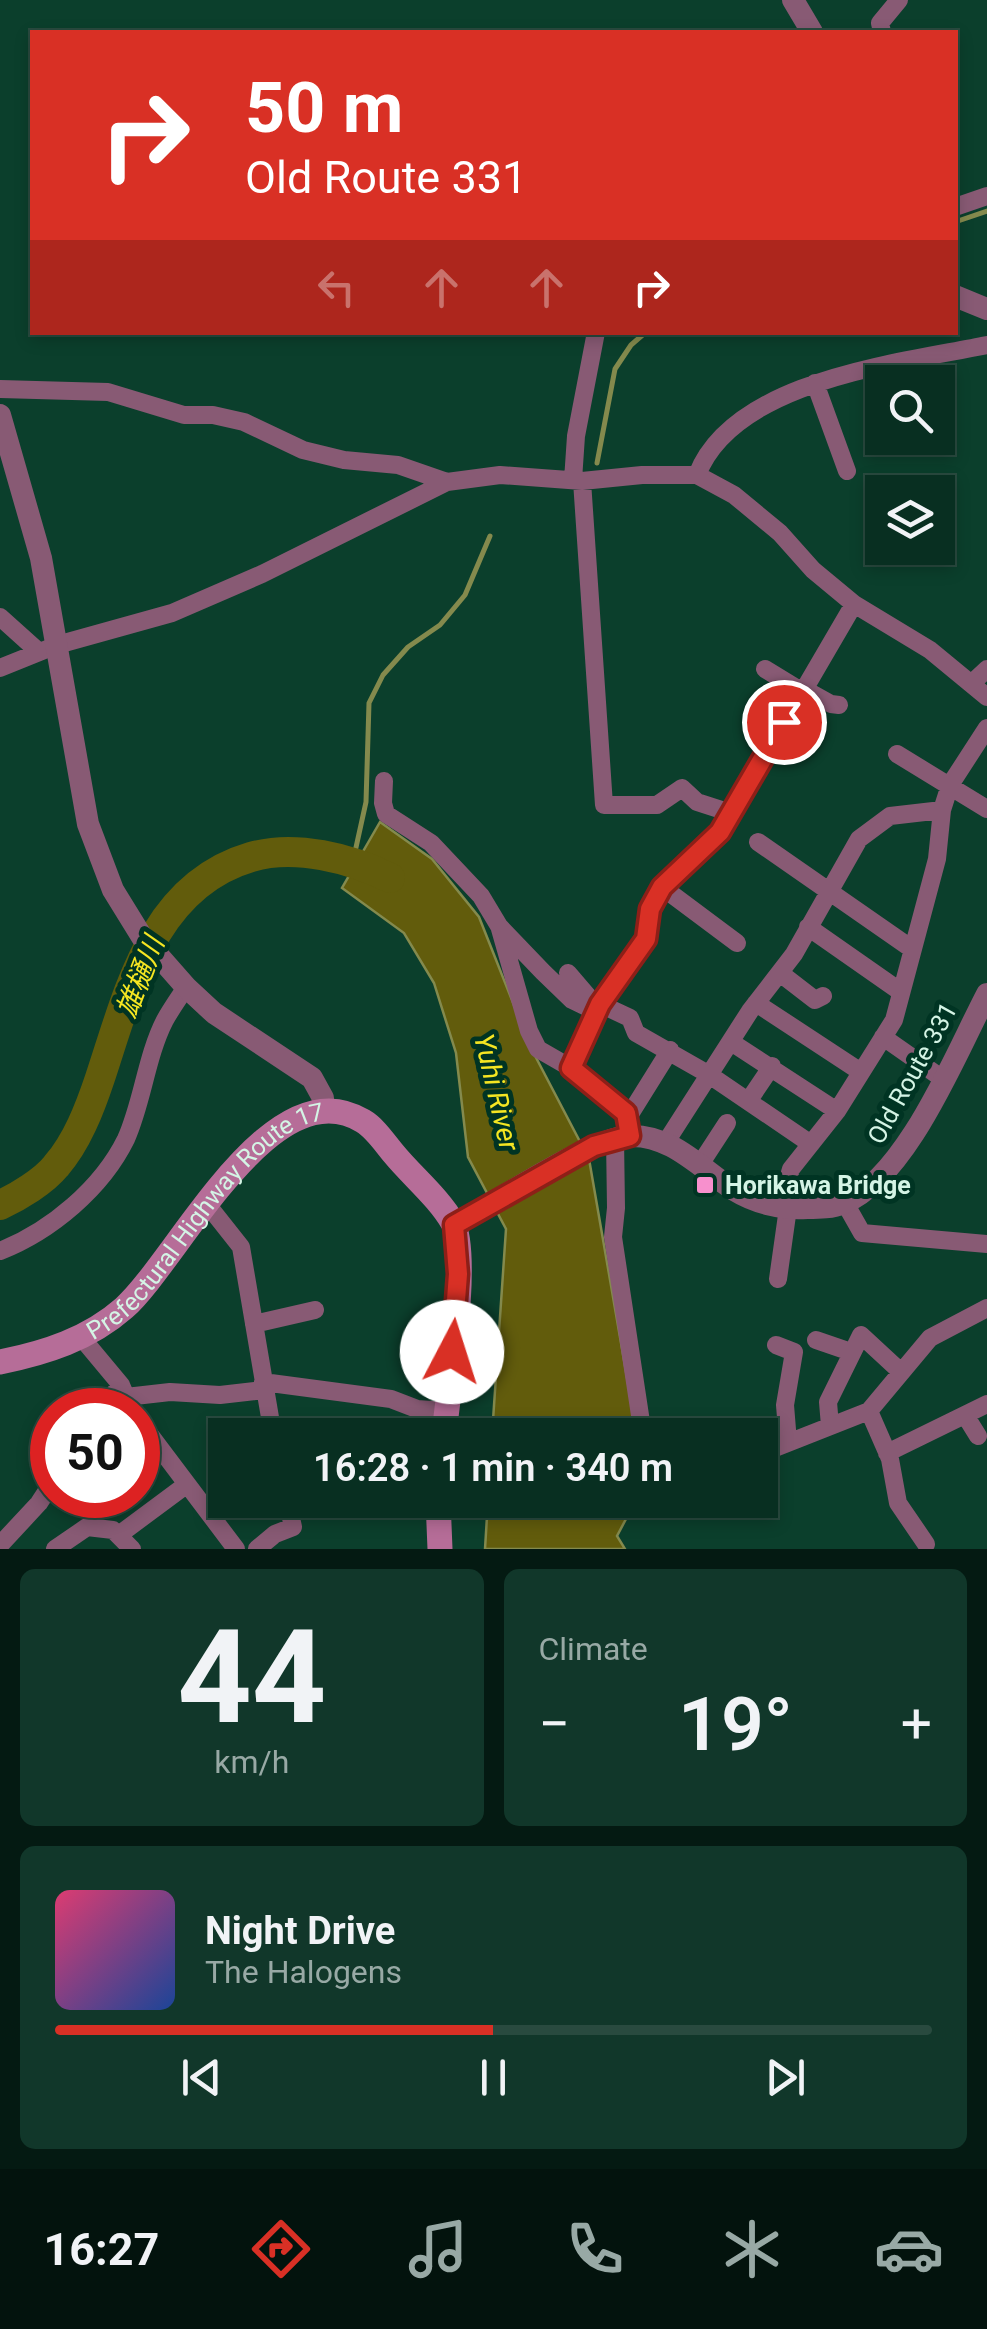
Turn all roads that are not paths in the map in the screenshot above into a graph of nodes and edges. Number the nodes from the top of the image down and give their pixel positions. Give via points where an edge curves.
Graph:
1 (793, 0) edge
2 (900, 0) edge
3 (811, 30) edge
4 (882, 30) edge
5 (987, 196) edge
6 (958, 207) edge
7 (958, 297) edge
8 (987, 309) edge
9 (595, 335) edge
10 (987, 345) edge
11 (816, 383) junction
12 (0, 389) edge
13 (0, 415) edge
14 (848, 471) dead end
15 (697, 475) junction
16 (578, 480) junction
17 (447, 482) junction
18 (854, 604) junction
19 (0, 617) edge
20 (48, 649) junction
21 (0, 668) edge
22 (765, 669) dead end
23 (987, 669) edge
24 (972, 684) junction
25 (803, 690) junction
26 (987, 697) edge
27 (839, 705) dead end
28 (987, 728) edge
29 (897, 754) dead end
30 (384, 781) dead end
31 (950, 785) junction
32 (987, 808) edge
33 (942, 810) junction
34 (732, 812) junction
35 (758, 842) dead end
36 (662, 887) junction
37 (828, 889) junction
38 (499, 926) junction
39 (808, 927) junction
40 (737, 943) dead end
41 (912, 949) junction
42 (568, 972) dead end
43 (780, 972) junction
44 (186, 988) junction
45 (901, 992) junction
46 (987, 994) edge
47 (823, 996) dead end
48 (756, 1004) junction
49 (599, 1008) junction
50 (883, 1037) junction
51 (731, 1042) junction
52 (670, 1050) junction
53 (772, 1066) junction
54 (571, 1068) junction
55 (861, 1072) junction
56 (708, 1074) junction
57 (943, 1079) junction
58 (748, 1100) junction
59 (322, 1112) junction
60 (837, 1112) junction
61 (727, 1123) dead end
62 (616, 1135) junction
63 (666, 1142) junction
64 (811, 1144) junction
65 (699, 1166) junction
66 (845, 1203) junction
67 (207, 1204) junction
68 (784, 1208) junction
69 (454, 1225) junction
70 (987, 1244) edge
71 (0, 1250) edge
72 (778, 1279) dead end
73 (987, 1308) edge
74 (315, 1310) dead end
75 (254, 1324) junction
76 (81, 1338) junction
77 (816, 1340) dead end
78 (776, 1345) dead end
79 (851, 1352) junction
80 (0, 1362) edge
81 (901, 1372) junction
82 (263, 1386) junction
83 (119, 1388) edge
84 (160, 1393) edge
85 (987, 1404) edge
86 (869, 1410) junction
87 (965, 1414) junction
88 (270, 1418) edge
89 (435, 1418) edge
90 (445, 1418) edge
91 (641, 1418) edge
92 (830, 1426) junction
93 (978, 1436) dead end
94 (788, 1442) junction
95 (778, 1446) edge
96 (160, 1449) edge
97 (887, 1452) junction
98 (186, 1485) junction
99 (30, 1513) edge
100 (291, 1518) edge
101 (439, 1518) edge
102 (126, 1542) edge
103 (926, 1544) dead end
104 (0, 1545) edge
105 (55, 1549) edge
106 (236, 1549) edge
107 (258, 1549) edge
108 (440, 1549) edge

1 - 3 street
2 - 4 street
5 - 6 street
7 - 8 street
9 - 16 street via 576,436
10 - 11 street
11 - 14 street
11 - 15 street via 722,435
12 - 17 street via 108,392 184,415 244,422 303,450 398,465
13 - 20 street via 41,558
15 - 16 street
15 - 18 street via 746,504
16 - 17 street via 500,475
16 - 34 street via 604,806 657,806 682,788 696,802
17 - 20 street via 172,613
18 - 24 street
18 - 25 street
19 - 20 street
20 - 21 street
20 - 44 street via 88,824 114,890 142,937
22 - 25 street
23 - 24 street
24 - 26 street
25 - 27 street
25 - 34 street
28 - 31 street
29 - 31 street
30 - 38 street via 386,814 431,843 481,896
31 - 32 street
31 - 33 street
33 - 37 street via 890,816 860,839
33 - 41 street via 937,859
34 - 36 street
35 - 37 street
36 - 40 street
36 - 49 street via 646,939
37 - 39 street
37 - 41 street
38 - 49 street via 572,1000
38 - 54 street via 538,1049
39 - 43 street
39 - 45 street
41 - 45 street
42 - 49 street
43 - 47 street via 815,1000
43 - 48 street
44 - 59 street via 312,1078
44 - 71 street via 164,1021 125,1139 107,1170 46,1226
45 - 50 street
46 - 57 street, Old Route 331
48 - 51 street
48 - 55 street
49 - 52 street via 630,1018 636,1033
49 - 54 street
50 - 55 street
50 - 57 street
51 - 53 street
51 - 56 street
52 - 56 street
52 - 62 street
53 - 58 street
53 - 60 street
54 - 62 street via 626,1113
55 - 60 street
56 - 58 street
56 - 63 street
57 - 66 street, Old Route 331 via 889,1170
58 - 64 street
59 - 67 main road, Prefectural Highway Route 17 via 288,1122
59 - 69 main road, Prefectural Highway Route 17 via 346,1113 372,1128
60 - 64 street
61 - 65 street
62 - 63 street
62 - 69 street
62 - 91 street via 613,1237
63 - 65 street
64 - 68 street via 791,1169
65 - 68 street via 739,1193
66 - 68 street
66 - 70 street via 862,1233
67 - 75 street via 242,1247
67 - 76 main road, Prefectural Highway Route 17 via 139,1292
68 - 72 street
69 - 90 main road via 458,1274
73 - 81 street via 930,1338
74 - 75 street
75 - 82 street
76 - 80 main road, Prefectural Highway Route 17
76 - 83 street
77 - 79 street
78 - 94 street via 794,1352 784,1404
79 - 81 street via 861,1336
79 - 92 street via 828,1402
81 - 86 street
82 - 84 street via 220,1395
82 - 88 street
82 - 89 street via 391,1399
85 - 87 street
86 - 92 street
86 - 97 street
87 - 93 street
87 - 97 street
92 - 94 street
94 - 95 street
96 - 98 street
97 - 103 street via 898,1502
98 - 102 street
98 - 106 street
99 - 104 street
100 - 107 street via 293,1527
101 - 108 main road
102 - 105 street via 87,1527

